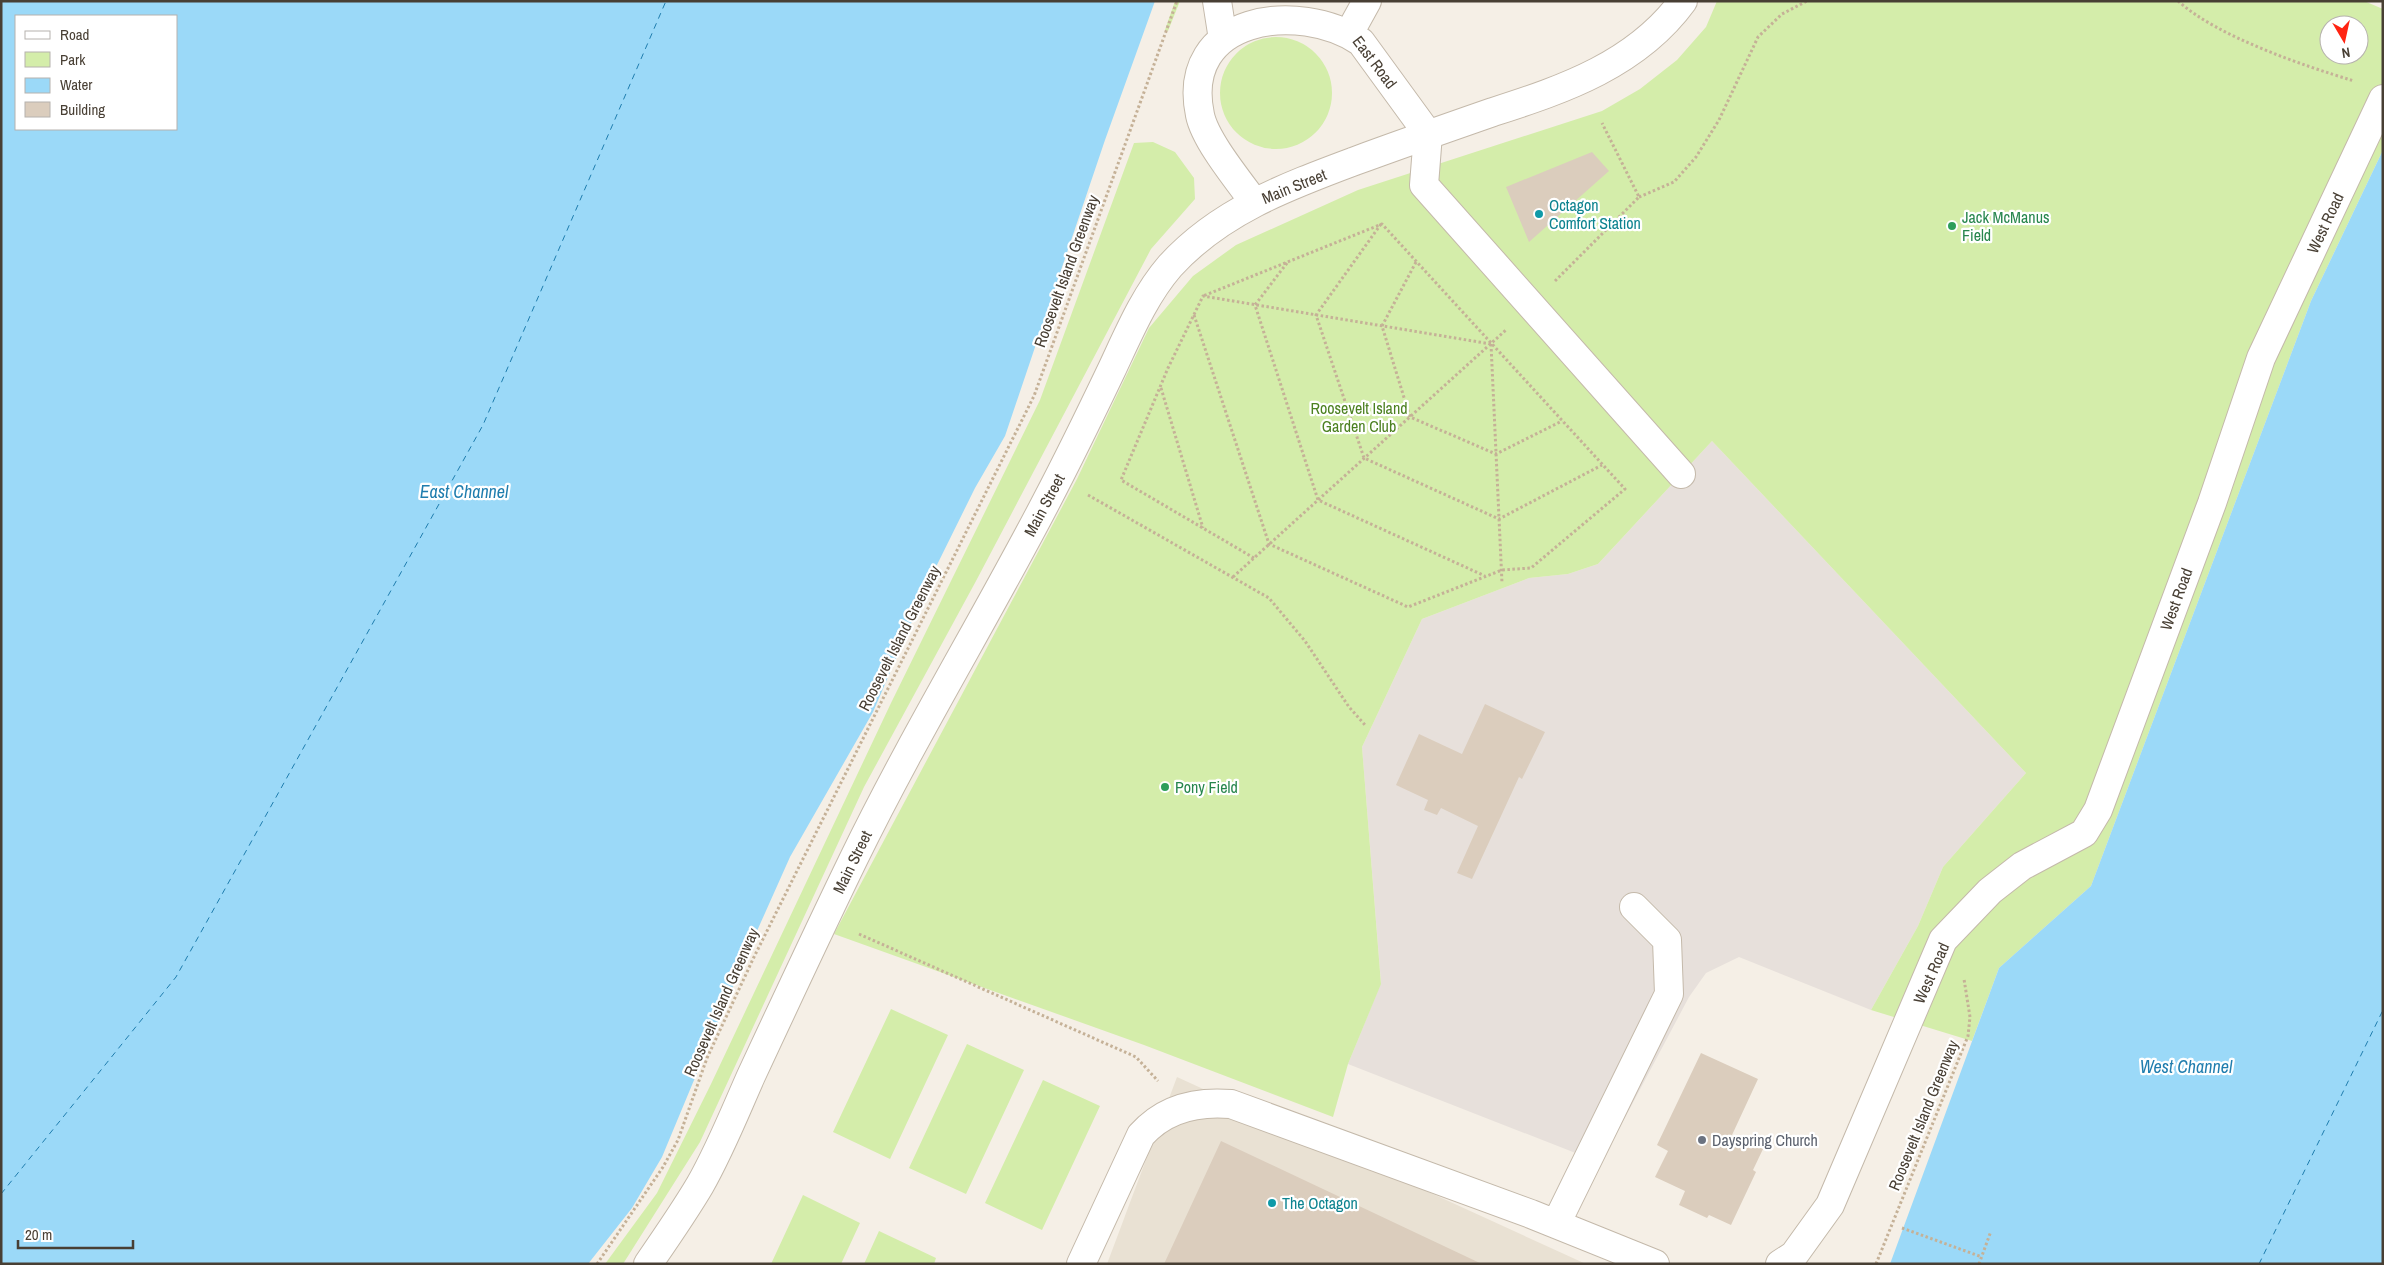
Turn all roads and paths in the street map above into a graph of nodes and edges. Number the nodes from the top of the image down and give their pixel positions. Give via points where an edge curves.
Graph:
1 (1177, 1) edge
2 (1217, 1) edge
3 (1367, 1) edge
4 (1682, 1) edge
5 (1807, 1) edge
6 (2178, 1) edge
7 (1351, 30) junction
8 (1222, 33) junction
9 (2372, 92) edge
10 (1602, 123) dead end
11 (1428, 134) junction
12 (1639, 197) junction
13 (1254, 202) junction
14 (1382, 224) junction
15 (1287, 262) junction
16 (1416, 262) junction
17 (1203, 296) junction
18 (1255, 305) junction
19 (1531, 305) junction
20 (1194, 314) junction
21 (1316, 315) junction
22 (1382, 326) junction
23 (1492, 344) junction
24 (1160, 386) junction
25 (1410, 417) junction
26 (1562, 421) junction
27 (1496, 454) junction
28 (1364, 458) junction
29 (1602, 465) junction
30 (1681, 474) dead end
31 (1083, 492) dead end
32 (1318, 500) junction
33 (1499, 518) junction
34 (1204, 528) junction
35 (1269, 544) junction
36 (1254, 558) junction
37 (1502, 570) junction
38 (1486, 576) junction
39 (1233, 577) junction
40 (1502, 583) dead end
41 (1365, 725) dead end
42 (1634, 907) dead end
43 (859, 934) dead end
44 (1963, 970) dead end
45 (1186, 1107) junction
46 (1556, 1224) junction
47 (1902, 1228) dead end
48 (1991, 1231) dead end
49 (1982, 1257) junction
50 (597, 1264) edge
51 (648, 1264) edge
52 (1081, 1264) edge
53 (1655, 1264) edge
54 (1780, 1264) edge
55 (1876, 1264) edge
56 (1979, 1264) edge

1 - 50 path, Roosevelt Island Greenway via 1034,396 754,957 707,1058 678,1140
2 - 8 street
3 - 7 street
4 - 11 street, Main Street via 1650,38 1598,72 1545,95
5 - 12 path via 1782,14 1758,37 1719,120 1696,157 1674,182
6 - 9 path via 2192,14 2248,42
7 - 8 street, East Road via 1328,16 1293,8 1257,12
7 - 11 street, East Road
8 - 13 street, East Road via 1210,47 1203,64 1198,101 1200,117
9 - 54 street, West Road via 2261,358 2212,503 2098,810 2084,833 2022,866 1990,891 1943,940 1830,1205 1794,1255
10 - 12 path
11 - 13 street, Main Street
11 - 19 street via 1424,185
12 - 19 path
13 - 51 street, Main Street via 1189,248 1170,267 1142,309 1046,503 897,773 856,854 702,1182
14 - 15 path
14 - 16 path
14 - 21 path
15 - 17 path
15 - 18 path
16 - 22 path
16 - 23 path
17 - 18 path
17 - 20 path
18 - 21 path
18 - 32 path
19 - 23 path
19 - 30 street
20 - 24 path
20 - 35 path
21 - 22 path
21 - 28 path
22 - 23 path
22 - 25 path
23 - 25 path
23 - 26 path
23 - 27 path
24 - 34 path
24 - 34 path via 1121,480
25 - 27 path
25 - 28 path
26 - 27 path
26 - 29 path
27 - 33 path
28 - 32 path
28 - 33 path
29 - 33 path
29 - 37 path via 1625,489 1531,568
31 - 39 path
32 - 35 path
32 - 38 path
33 - 37 path
34 - 36 path
35 - 36 path
35 - 38 path via 1408,607
36 - 39 path
37 - 38 path
37 - 40 path
39 - 41 path via 1269,598 1305,641
42 - 46 street via 1666,940 1669,994
43 - 45 path via 1136,1057
44 - 55 path, Roosevelt Island Greenway via 1970,1017 1968,1036
45 - 46 street via 1231,1104
45 - 52 street via 1152,1123 1141,1135
46 - 53 street
47 - 49 path
48 - 49 path
49 - 56 path

